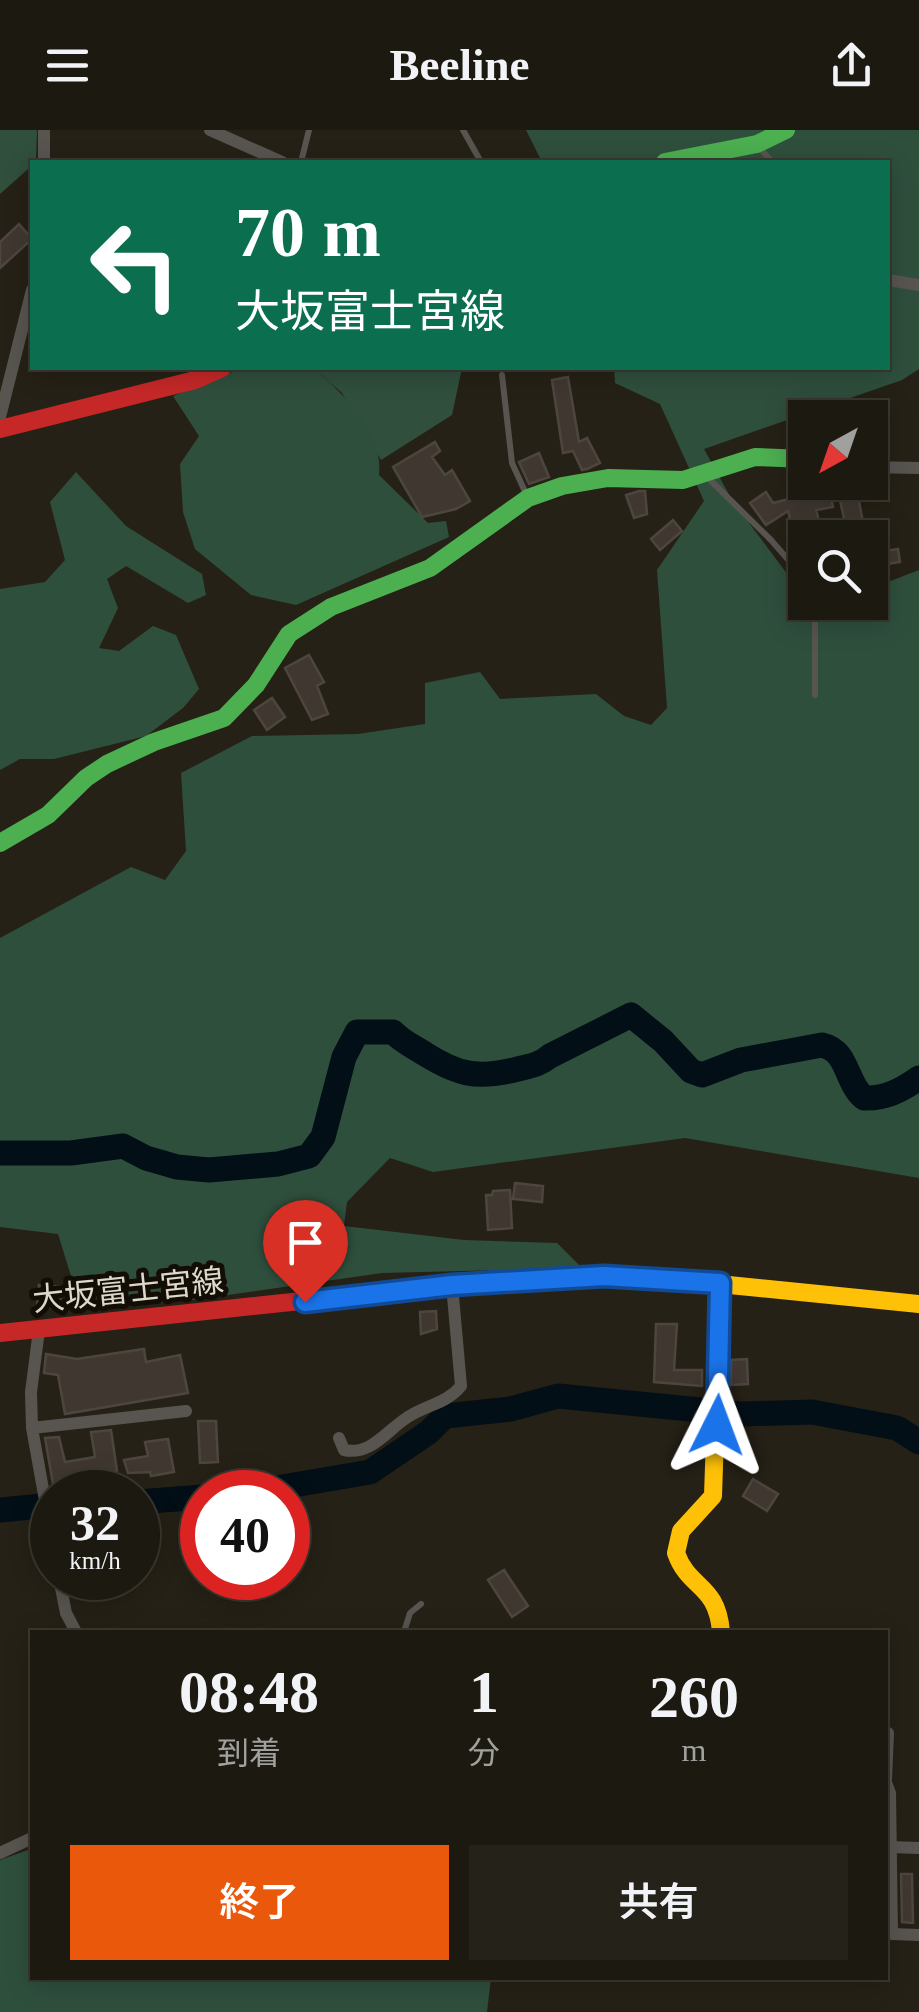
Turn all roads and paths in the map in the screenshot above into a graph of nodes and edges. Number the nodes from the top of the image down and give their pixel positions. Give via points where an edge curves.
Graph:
1 (210, 130) edge
2 (309, 130) edge
3 (463, 130) edge
4 (786, 130) edge
5 (48, 131) edge
6 (757, 144) junction
7 (44, 160) edge
8 (278, 160) edge
9 (301, 160) edge
10 (481, 160) edge
11 (675, 160) edge
12 (770, 160) edge
13 (890, 284) edge
14 (919, 285) edge
15 (30, 298) edge
16 (218, 370) edge
17 (502, 375) dead end
18 (0, 417) edge
19 (0, 429) edge
20 (788, 459) edge
21 (888, 467) edge
22 (919, 468) edge
23 (702, 473) junction
24 (528, 498) junction
25 (788, 560) edge
26 (814, 620) edge
27 (815, 695) dead end
28 (0, 843) edge
29 (720, 1283) junction
30 (452, 1285) junction
31 (919, 1304) edge
32 (39, 1330) junction
33 (0, 1334) edge
34 (186, 1410) dead end
35 (32, 1428) junction
36 (339, 1438) dead end
37 (41, 1470) edge
38 (64, 1600) edge
39 (421, 1604) dead end
40 (75, 1630) edge
41 (405, 1630) edge
42 (721, 1630) edge
43 (888, 1787) edge
44 (30, 1839) edge
45 (890, 1847) junction
46 (919, 1848) edge
47 (0, 1853) edge
48 (919, 1935) edge

1 - 8 street
2 - 9 lane
3 - 10 lane
4 - 6 street
5 - 7 street
6 - 11 street
6 - 12 lane
13 - 14 street
15 - 18 street
16 - 19 street
17 - 24 lane via 512,463
20 - 23 street via 755,458
21 - 22 street
23 - 24 street via 683,480 608,478
23 - 25 lane
24 - 28 street via 430,568 331,607 289,634 256,685 224,718 107,764 48,816
26 - 27 lane
29 - 30 street, 大坂富士宮線 via 629,1275
29 - 31 street, 大坂富士宮線
29 - 42 street via 713,1496 676,1543 682,1568 716,1602
30 - 32 street, 大坂富士宮線
30 - 36 street via 461,1386 453,1397 411,1414 370,1447 344,1450
32 - 33 street, 大坂富士宮線
32 - 35 street
34 - 35 street
35 - 37 street
38 - 40 street
39 - 41 lane
43 - 45 street
44 - 47 street
45 - 46 street
45 - 48 street via 892,1934

